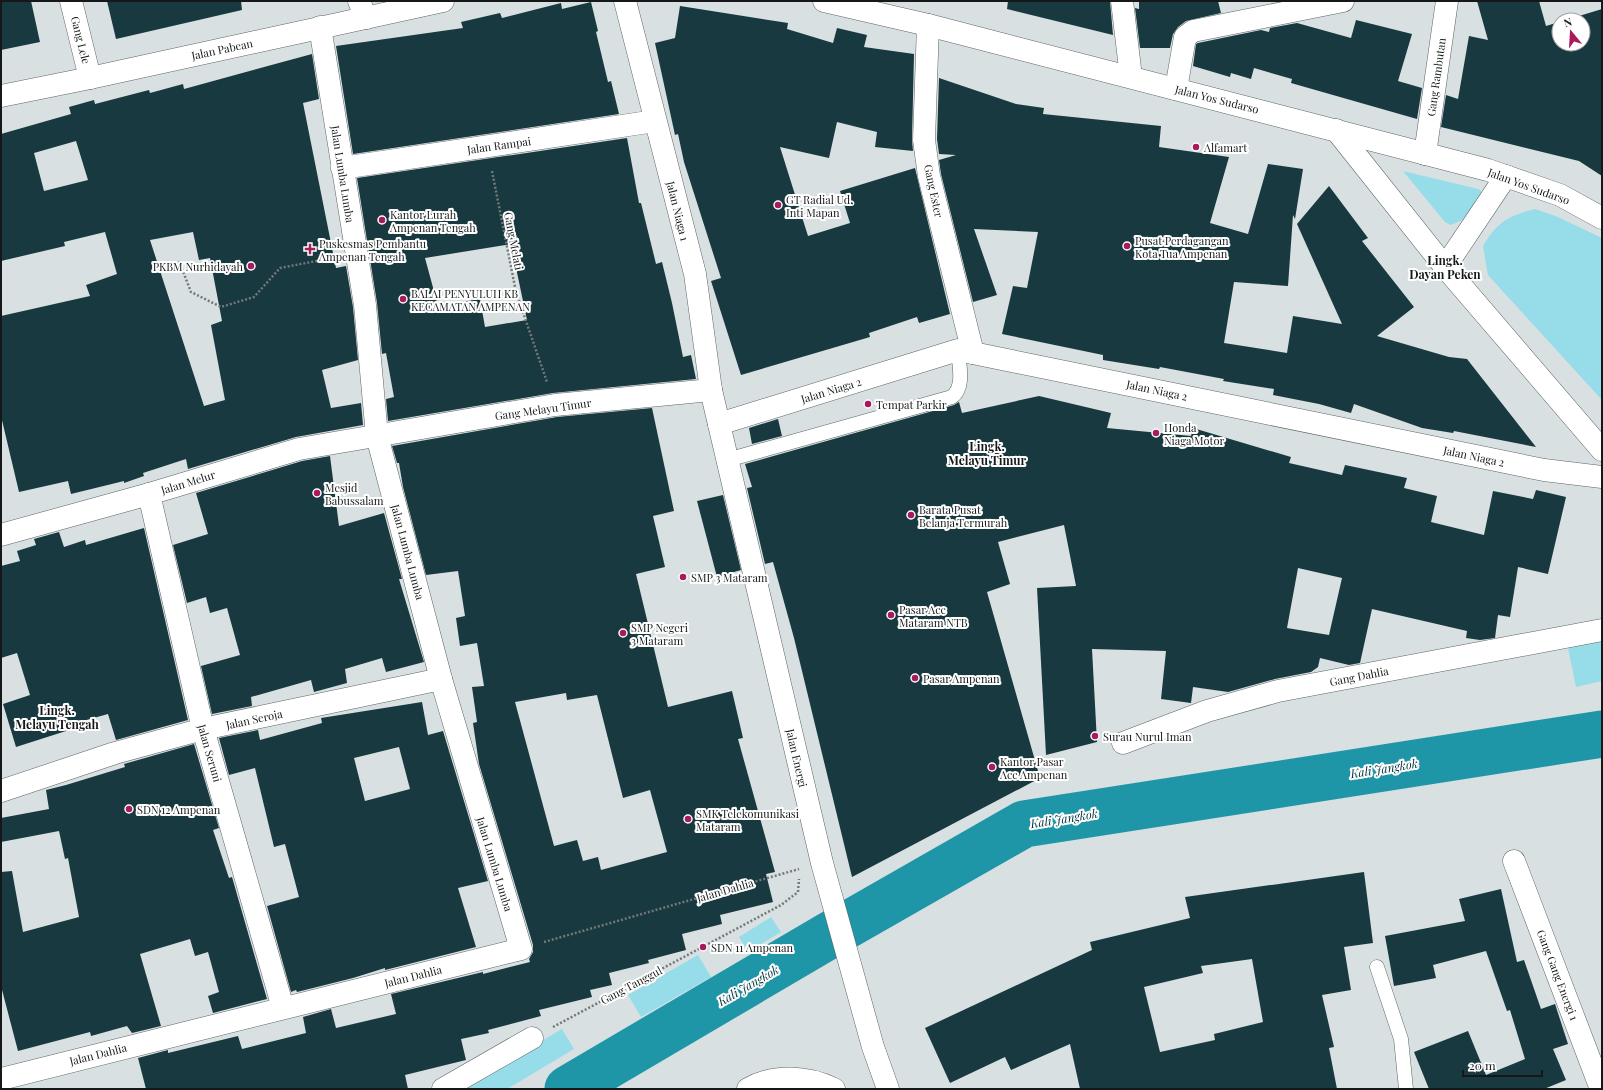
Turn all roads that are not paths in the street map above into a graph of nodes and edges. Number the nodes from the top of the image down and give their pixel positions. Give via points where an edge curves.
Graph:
1 (71, 1) edge
2 (443, 1) edge
3 (625, 1) edge
4 (824, 1) edge
5 (1122, 1) edge
6 (1344, 1) edge
7 (1447, 1) edge
8 (363, 10) edge
9 (928, 25) junction
10 (320, 27) junction
11 (1131, 77) junction
12 (90, 78) junction
13 (1176, 89) junction
14 (1, 96) edge
15 (655, 121) junction
16 (1336, 130) junction
17 (1425, 154) junction
18 (342, 168) junction
19 (1506, 176) junction
20 (1602, 218) edge
21 (1445, 267) junction
22 (966, 351) junction
23 (711, 390) junction
24 (719, 424) junction
25 (377, 436) junction
26 (1602, 450) edge
27 (727, 460) junction
28 (1602, 477) edge
29 (149, 494) junction
30 (1, 535) edge
31 (1602, 630) edge
32 (441, 679) junction
33 (203, 729) junction
34 (1123, 743) dead end
35 (1, 791) edge
36 (1514, 861) dead end
37 (520, 949) joint
38 (1377, 968) dead end
39 (283, 1008) junction
40 (532, 1038) road end
41 (1, 1079) edge
42 (442, 1089) edge
43 (748, 1089) edge
44 (834, 1089) edge
45 (888, 1089) edge
46 (1406, 1089) edge
47 (1601, 1089) edge

1 - 12 main road, Gang Lele
2 - 8 main road, Jalan Pabean
3 - 15 main road, Jalan Niaga 1
4 - 9 main road, Jalan Yos Sudarso
5 - 11 main road
6 - 13 main road via 1193,31 1185,37
7 - 17 main road, Gang Rambutan
8 - 10 main road, Jalan Pabean
9 - 11 main road, Jalan Yos Sudarso
9 - 22 main road, Gang Ester via 924,140 929,176
10 - 12 main road, Jalan Pabean
10 - 18 main road, Jalan Lumba Lumba
11 - 13 main road, Jalan Yos Sudarso
12 - 14 main road, Jalan Pabean
13 - 16 main road, Jalan Yos Sudarso
15 - 18 main road, Jalan Rampai
15 - 23 main road, Jalan Niaga 1 via 695,274
16 - 17 main road, Jalan Yos Sudarso
16 - 21 main road
17 - 19 main road, Jalan Yos Sudarso
18 - 25 main road, Jalan Lumba Lumba via 365,305
19 - 20 main road, Jalan Yos Sudarso via 1560,195
19 - 21 main road
21 - 26 main road
22 - 24 main road, Jalan Niaga 2
22 - 27 lane via 960,387 957,394 952,397
22 - 28 main road, Jalan Niaga 2 via 1544,470
23 - 24 main road, Jalan Niaga 1
23 - 25 main road, Gang Melayu Timur via 555,405
24 - 27 main road, Jalan Energi
25 - 29 main road, Jalan Melur via 299,449
25 - 32 main road, Jalan Lumba Lumba
27 - 45 main road, Jalan Energi via 822,863 873,1047
29 - 30 main road, Jalan Melur
29 - 33 main road, Jalan Seruni
31 - 34 main road, Gang Dahlia via 1278,691 1207,711
32 - 33 main road, Jalan Seroja
32 - 37 main road, Jalan Lumba Lumba
33 - 35 main road, Jalan Seroja via 115,753
33 - 39 main road, Jalan Seruni
36 - 47 main road, Gang Gang Energi 1
37 - 39 main road, Jalan Dahlia
38 - 46 lane via 1402,1039
39 - 41 main road, Jalan Dahlia
40 - 42 main road
43 - 44 main road via 759,1083 786,1078 811,1080

